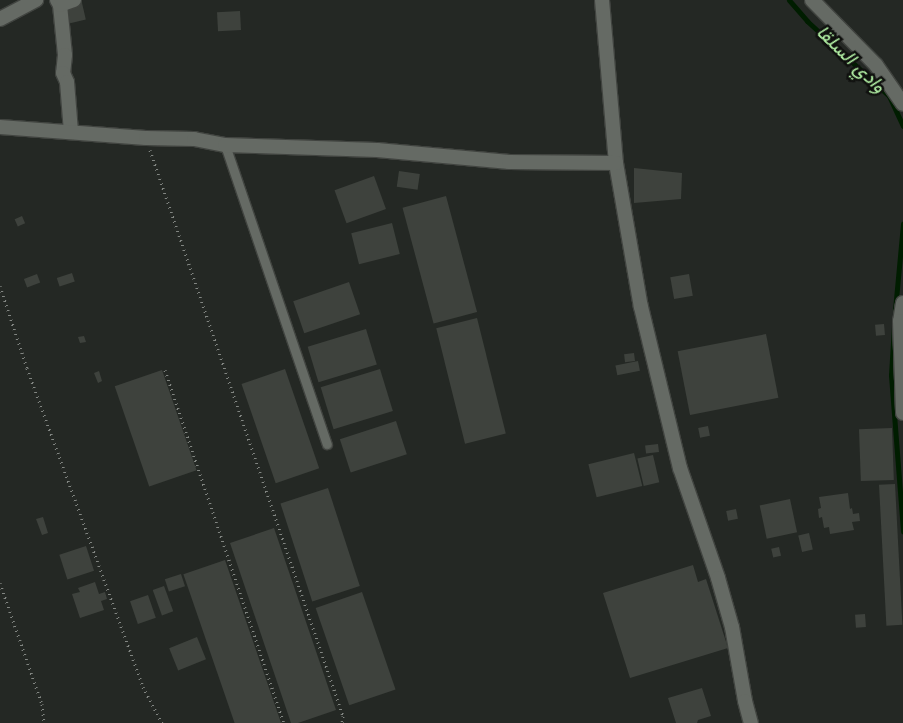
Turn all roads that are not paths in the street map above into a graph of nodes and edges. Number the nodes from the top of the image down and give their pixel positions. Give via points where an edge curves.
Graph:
1 (36, 0) edge
2 (74, 0) edge
3 (602, 0) edge
4 (812, 0) edge
5 (58, 3) edge
6 (0, 18) edge
7 (903, 104) edge
8 (0, 127) edge
9 (71, 132) junction
10 (226, 145) junction
11 (616, 164) junction
12 (903, 303) edge
13 (903, 413) edge
14 (327, 444) dead end
15 (751, 723) edge

1 - 6 street
2 - 5 street
3 - 11 street
4 - 7 street via 876,65
5 - 9 street
8 - 9 street
9 - 10 street via 194,139
10 - 11 street via 377,150 509,162
10 - 14 lane
11 - 15 street via 640,307 680,468 732,627
12 - 13 street via 900,321

